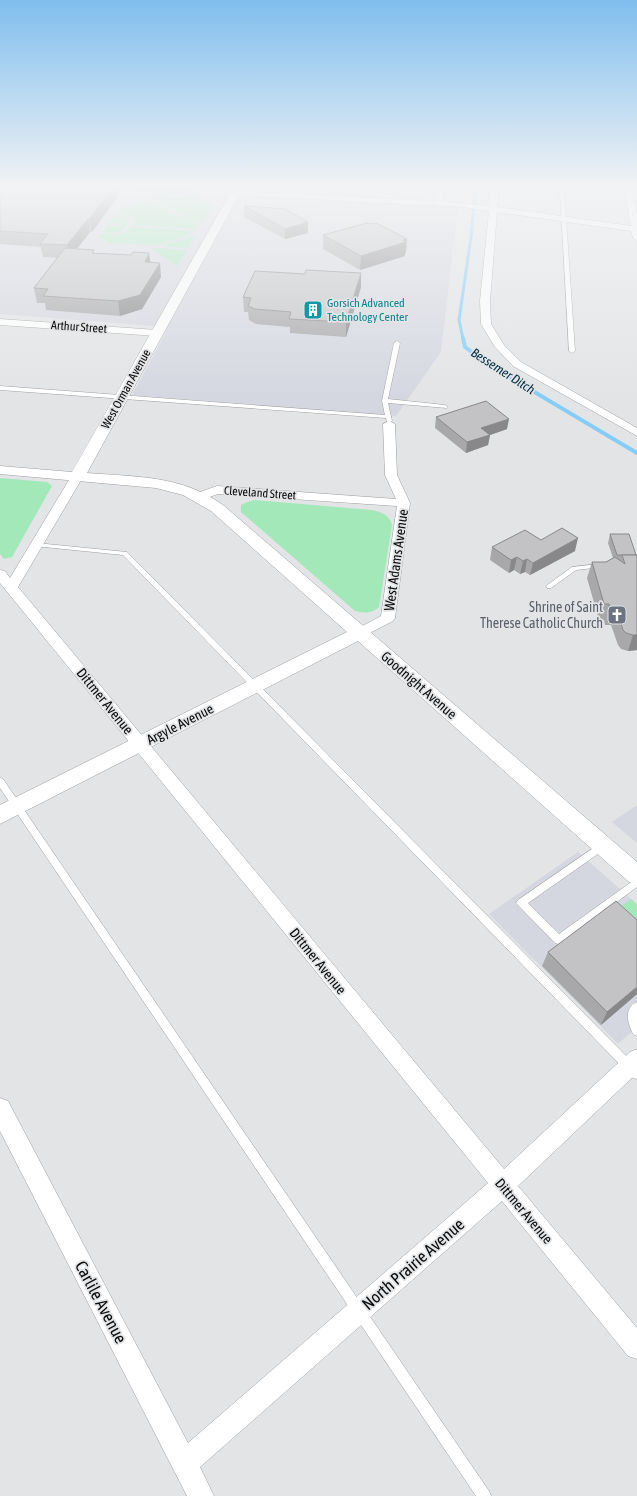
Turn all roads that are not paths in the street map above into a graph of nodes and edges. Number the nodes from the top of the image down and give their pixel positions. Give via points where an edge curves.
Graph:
1 (199, 258) edge
2 (489, 258) edge
3 (566, 258) edge
4 (0, 322) edge
5 (157, 333) junction
6 (397, 343) dead end
7 (572, 351) dead end
8 (0, 388) edge
9 (121, 397) junction
10 (385, 401) junction
11 (445, 407) dead end
12 (389, 420) junction
13 (637, 433) edge
14 (0, 470) edge
15 (78, 475) junction
16 (201, 496) junction
17 (404, 503) junction
18 (36, 545) junction
19 (607, 566) edge
20 (6, 581) edge
21 (549, 586) dead end
22 (360, 633) junction
23 (255, 686) junction
24 (140, 745) junction
25 (0, 781) edge
26 (8, 811) edge
27 (603, 846) junction
28 (637, 875) edge
29 (637, 882) edge
30 (637, 1007) edge
31 (637, 1031) edge
32 (634, 1066) edge
33 (2, 1118) edge
34 (503, 1185) junction
35 (359, 1311) junction
36 (637, 1347) edge
37 (185, 1463) junction
38 (195, 1493) edge
39 (484, 1496) edge

1 - 5 street, West Orman Avenue
2 - 13 street via 485,301 486,324 500,347 517,364
3 - 7 lane
4 - 5 street, Arthur Street
5 - 9 street, West Orman Avenue
6 - 10 lane
8 - 9 lane
9 - 12 lane
9 - 15 street, West Orman Avenue
10 - 11 lane
10 - 12 lane
12 - 17 street, West Adams Avenue via 391,476
14 - 15 street
15 - 16 street via 172,485
15 - 18 street, West Orman Avenue
16 - 17 street, Cleveland Street via 217,490
16 - 22 street, Goodnight Avenue
17 - 22 street, West Adams Avenue via 388,618
18 - 20 street, West Orman Avenue
18 - 23 lane via 125,553
19 - 21 lane via 574,568
20 - 24 street, Dittmer Avenue
22 - 23 street, Argyle Avenue
22 - 27 street, Goodnight Avenue
23 - 24 street, Argyle Avenue
23 - 32 lane
24 - 26 street, Argyle Avenue
24 - 34 street, Dittmer Avenue
25 - 26 lane
26 - 35 lane
27 - 28 street, Goodnight Avenue
27 - 29 lane via 521,903 558,940
30 - 31 lane via 632,1016
32 - 34 street, North Prairie Avenue
33 - 37 street, Carlile Avenue
34 - 35 street, North Prairie Avenue
34 - 36 street, Dittmer Avenue
35 - 37 street, North Prairie Avenue
35 - 39 lane
37 - 38 street, Carlile Avenue

